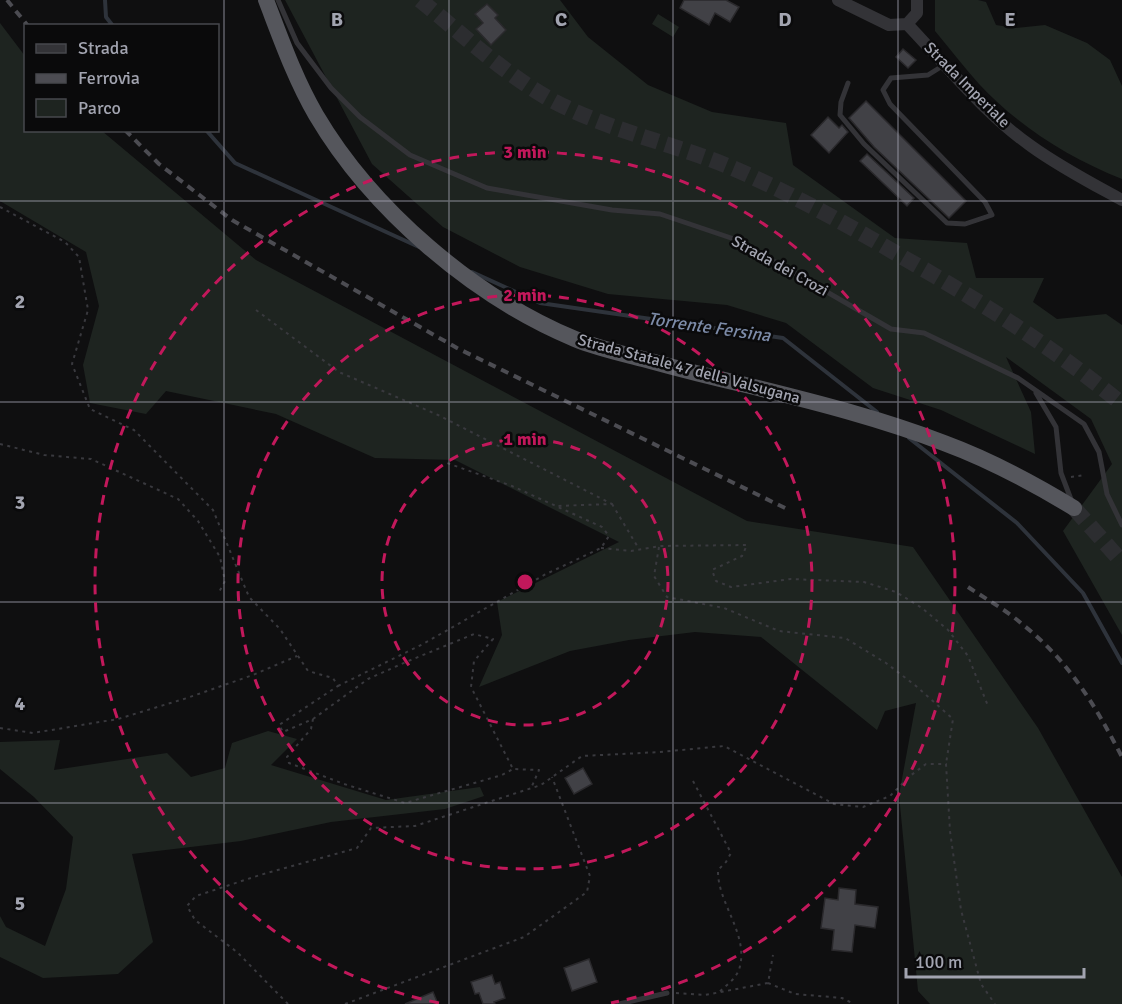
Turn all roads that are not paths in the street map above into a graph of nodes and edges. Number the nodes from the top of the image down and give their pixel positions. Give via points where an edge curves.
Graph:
1 (266, 0) edge
2 (278, 0) edge
3 (838, 0) edge
4 (917, 0) edge
5 (907, 24) junction
6 (945, 65) junction
7 (848, 83) dead end
8 (1122, 200) edge
9 (1033, 389) junction
10 (1074, 508) joint
11 (1122, 525) edge
12 (667, 993) road end
13 (618, 1004) edge

1 - 10 highway, Strada Statale 47 della Valsugana via 315,113 338,150 393,214 475,284 576,339 904,429 1009,471
2 - 9 lane, Strada dei Crozi via 297,43 331,88 360,117 410,155 487,188 612,210 660,214 737,240 891,329 924,333
3 - 5 street via 889,25
4 - 5 street via 917,13
5 - 6 street, Strada Imperiale
6 - 7 lane via 928,75 891,78 883,90 890,104 985,202 992,215 964,224 947,223 840,116
6 - 8 street, Strada Imperiale via 991,113 1031,146
9 - 10 lane via 1056,427 1062,477
9 - 11 lane, Strada dei Crozi via 1084,424 1099,452 1107,494
12 - 13 lane

